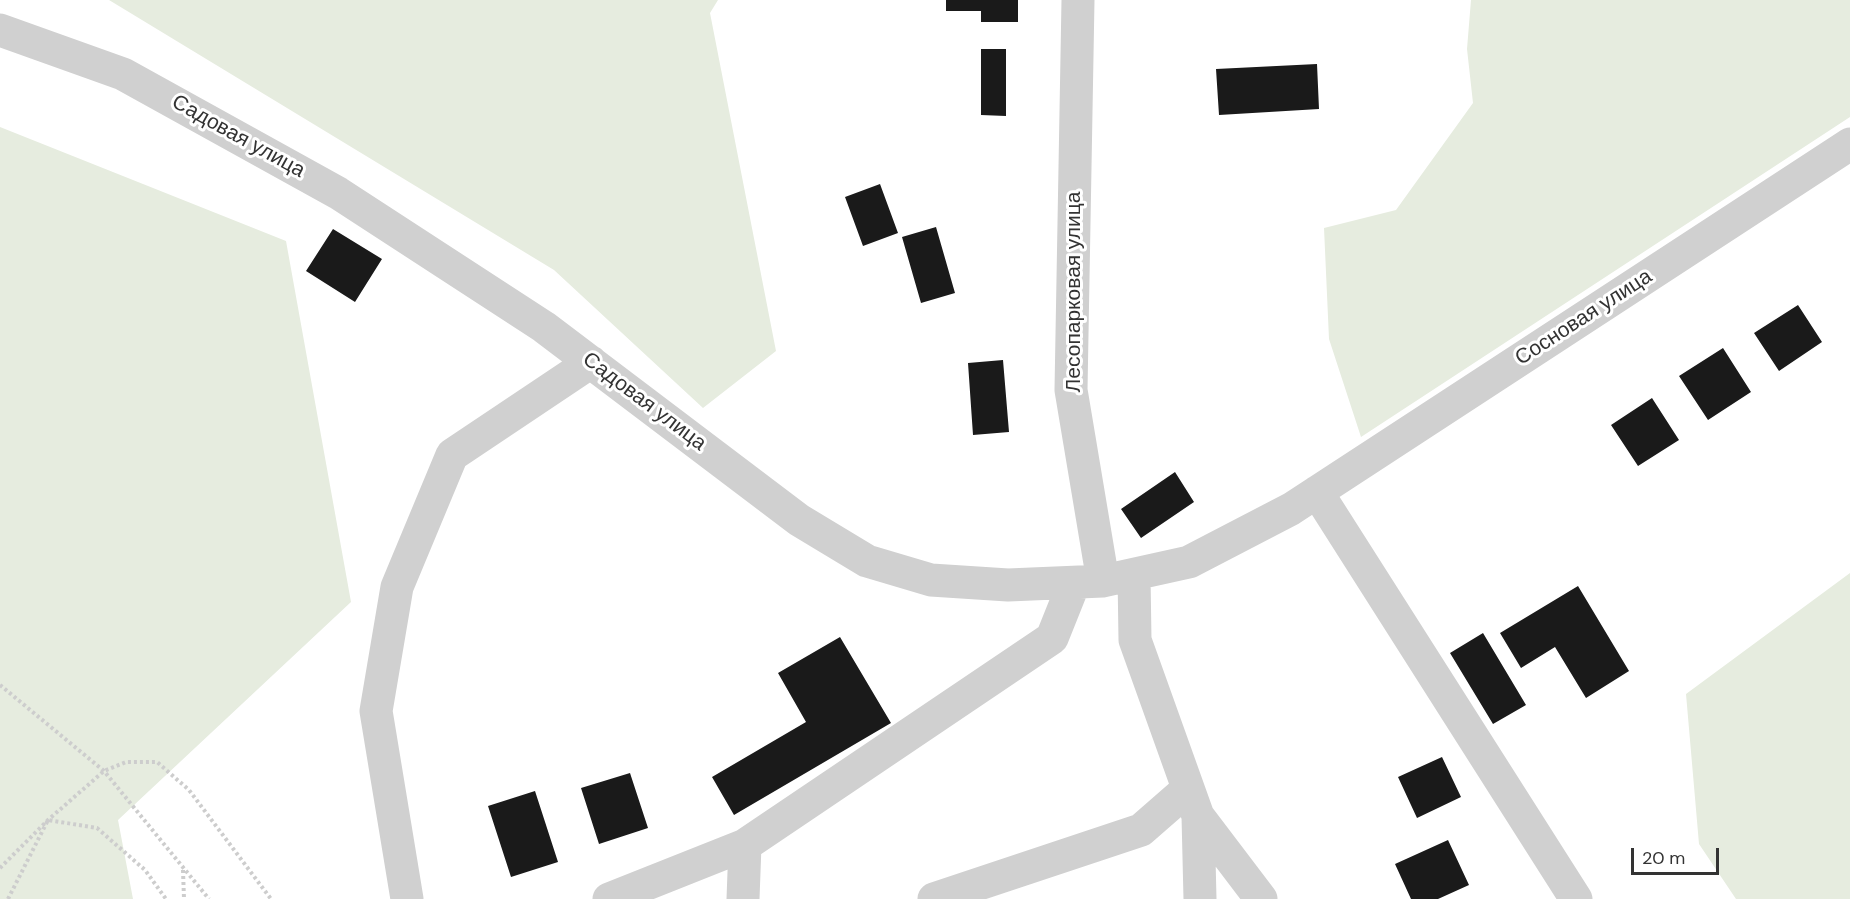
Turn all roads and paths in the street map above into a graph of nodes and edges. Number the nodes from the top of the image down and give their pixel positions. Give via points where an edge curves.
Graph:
1 (1078, 0) edge
2 (0, 30) edge
3 (1850, 144) edge
4 (591, 362) junction
5 (1317, 492) junction
6 (1104, 580) junction
7 (0, 685) edge
8 (104, 771) junction
9 (1193, 802) junction
10 (48, 820) junction
11 (745, 845) junction
12 (0, 868) edge
13 (183, 868) junction
14 (944, 898) edge
15 (8, 899) edge
16 (166, 899) edge
17 (184, 899) edge
18 (209, 899) edge
19 (272, 899) edge
20 (407, 899) edge
21 (609, 899) edge
22 (742, 899) edge
23 (1200, 899) edge
24 (1261, 899) edge
25 (1576, 899) edge

1 - 6 street, Лесопарковая улица via 1071,390
2 - 4 street, Садовая улица via 123,74 338,193
3 - 5 street, Сосновая улица
4 - 6 street, Садовая улица via 800,520 867,561 931,580 1008,585
4 - 20 street via 452,455 397,587 376,711
5 - 6 street, Садовая улица via 1291,510 1189,562
5 - 25 street
6 - 9 street, Лесопарковая улица via 1135,640
6 - 11 street via 1052,638
7 - 8 path
8 - 10 path
8 - 13 path
8 - 19 path via 126,762 157,762 189,790
9 - 14 street via 1141,830
9 - 23 street
9 - 24 street
10 - 12 path
10 - 15 path
10 - 16 path via 97,828 145,870
11 - 21 street
11 - 22 street
13 - 17 path
13 - 18 path

